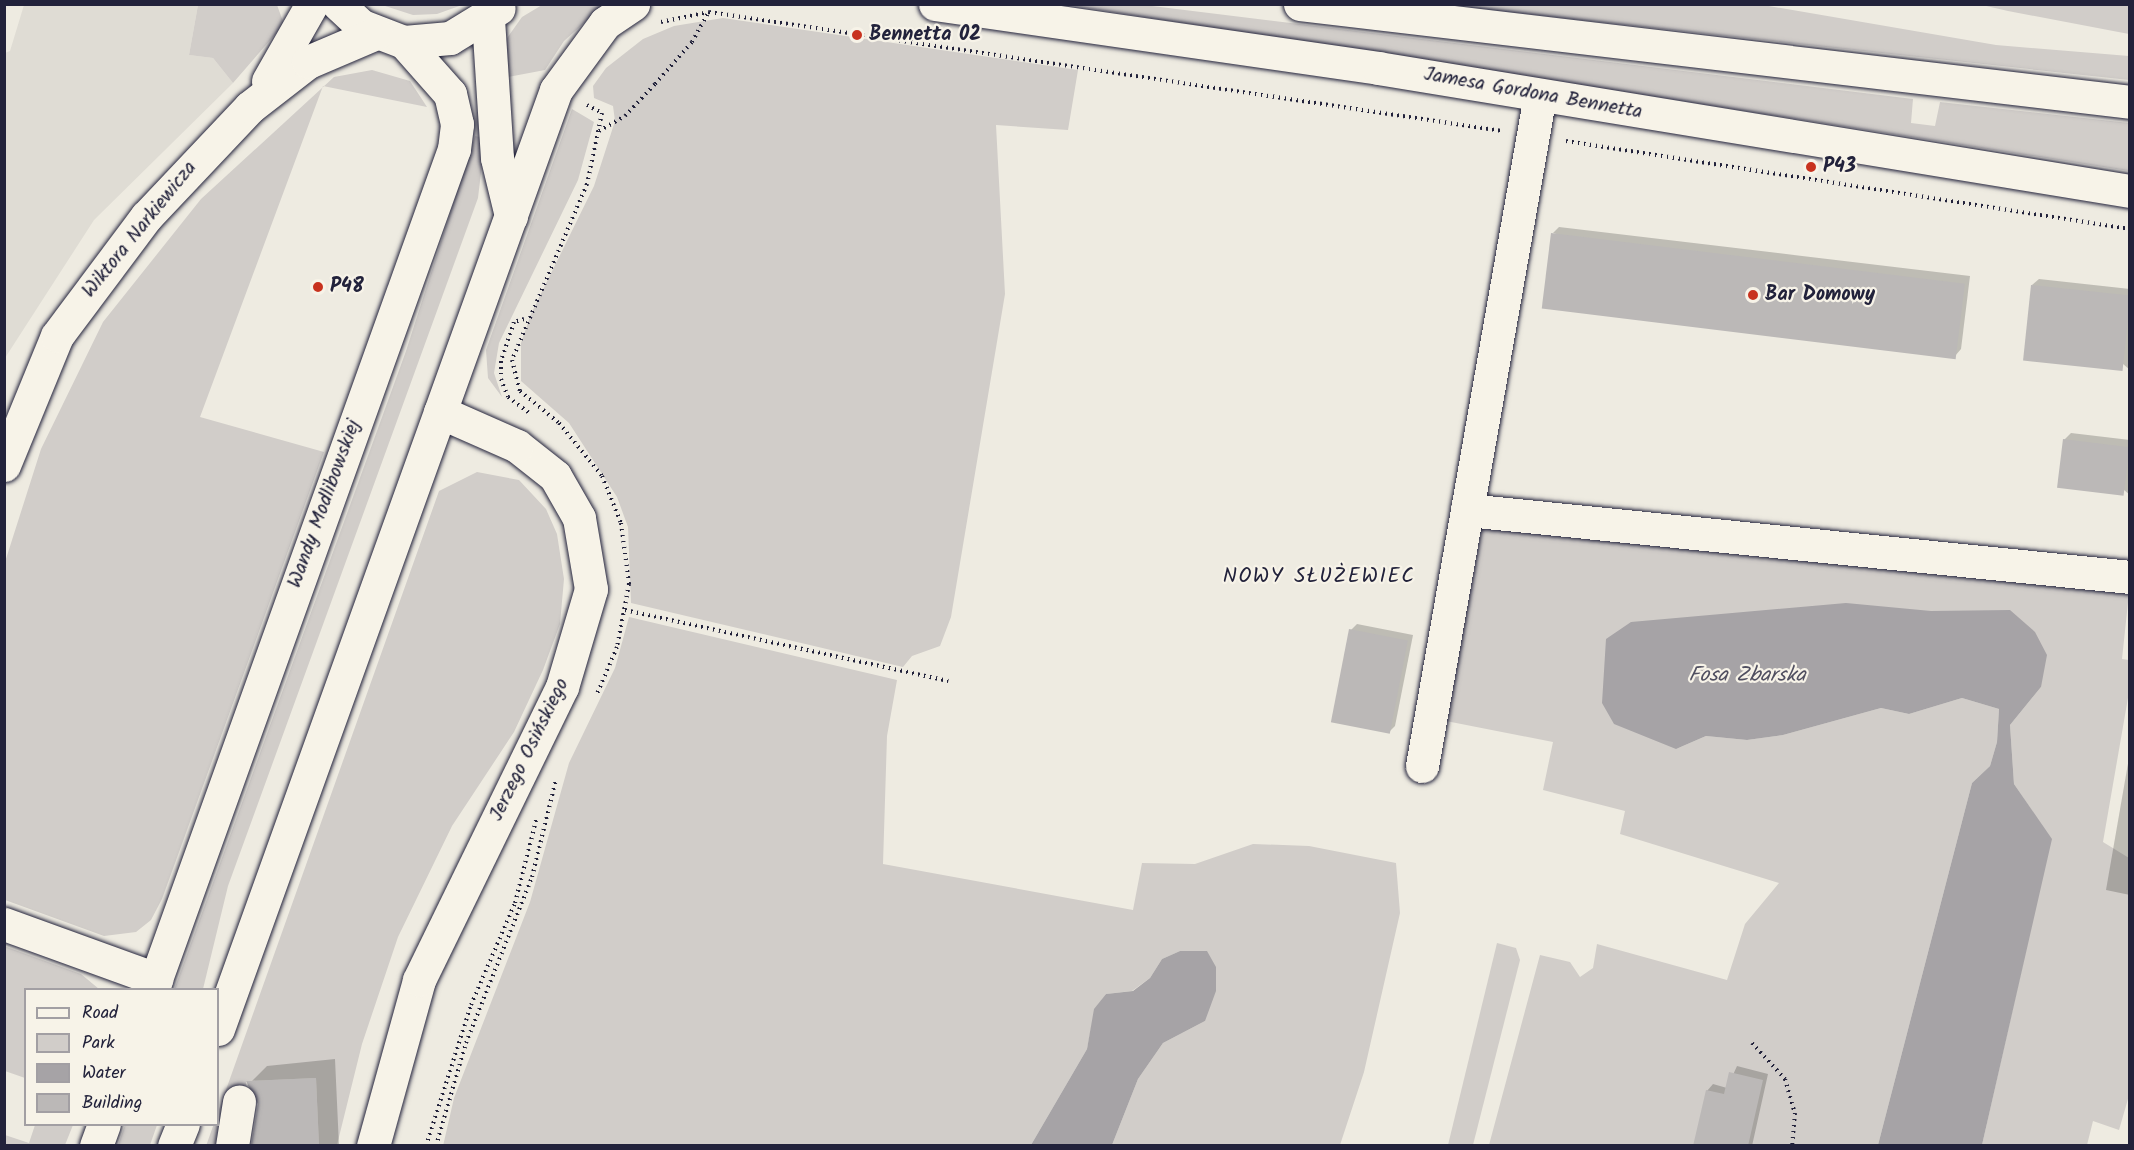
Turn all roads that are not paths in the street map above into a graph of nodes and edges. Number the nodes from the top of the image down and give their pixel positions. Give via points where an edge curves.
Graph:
1 (312, 4) edge
2 (338, 4) edge
3 (935, 4) edge
4 (1300, 4) edge
5 (495, 12) edge
6 (645, 14) edge
7 (390, 38) junction
8 (1540, 95) junction
9 (2130, 102) edge
10 (250, 107) junction
11 (2130, 191) edge
12 (511, 216) junction
13 (440, 412) junction
14 (4, 465) edge
15 (1467, 510) junction
16 (2130, 578) edge
17 (1422, 766) dead end
18 (4, 924) edge
19 (154, 984) edge
20 (219, 1026) edge
21 (239, 1102) dead end
22 (104, 1126) edge
23 (183, 1126) edge
24 (188, 1126) edge
25 (96, 1146) edge
26 (174, 1146) edge
27 (184, 1146) edge
28 (232, 1146) edge
29 (373, 1146) edge

1 - 10 main road, Wiktora Narkiewicza via 294,43
2 - 7 main road, Wandy Modlibowskiej
3 - 8 main road, Jamesa Gordona Bennetta
4 - 9 main road
5 - 7 main road, Wiktora Narkiewicza via 450,38
5 - 12 main road via 497,158
6 - 12 main road via 605,23 556,90
7 - 10 main road, Wiktora Narkiewicza via 308,62
7 - 19 main road, Wandy Modlibowskiej via 450,94 457,124 454,149
8 - 11 main road, Jamesa Gordona Bennetta
8 - 15 main road
10 - 14 main road, Wiktora Narkiewicza via 105,265 57,336
12 - 13 main road
13 - 20 main road
13 - 29 main road, Jerzego Osińskiego via 517,446 555,476 584,534 591,589 562,687 419,980
15 - 16 main road
15 - 17 main road
18 - 19 main road
21 - 28 main road
22 - 25 main road
23 - 26 main road
24 - 27 main road

